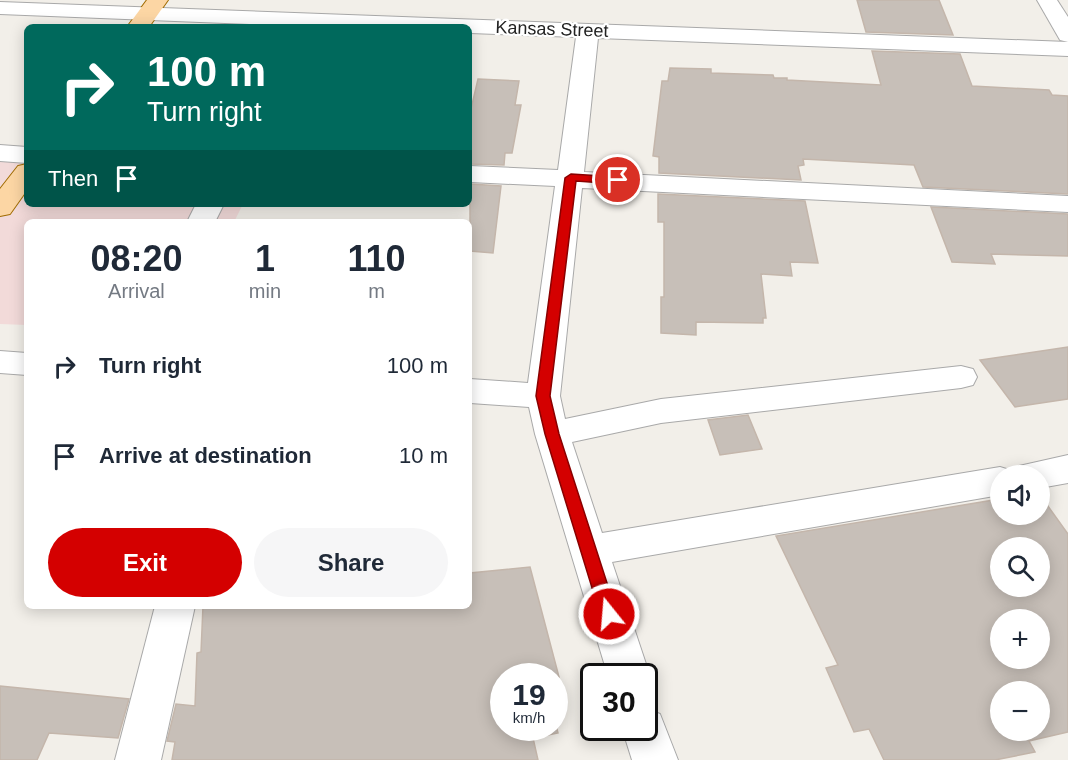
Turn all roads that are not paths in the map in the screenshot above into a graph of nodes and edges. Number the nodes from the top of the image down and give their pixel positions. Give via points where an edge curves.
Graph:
1 (1047, 0) edge
2 (0, 8) edge
3 (149, 13) edge
4 (417, 24) edge
5 (472, 26) edge
6 (588, 31) junction
7 (1068, 35) edge
8 (1068, 49) edge
9 (0, 153) edge
10 (24, 155) edge
11 (472, 174) edge
12 (24, 176) edge
13 (571, 178) junction
14 (1068, 204) edge
15 (0, 208) edge
16 (0, 362) edge
17 (24, 364) edge
18 (961, 377) dead end
19 (472, 392) edge
20 (543, 396) junction
21 (552, 434) junction
22 (1068, 470) edge
23 (1050, 473) edge
24 (990, 483) edge
25 (589, 551) junction
26 (174, 609) edge
27 (624, 663) edge
28 (648, 741) edge
29 (138, 760) edge
30 (655, 760) edge

1 - 7 street
2 - 3 street, Kansas Street
3 - 4 street, Kansas Street
5 - 6 street, Kansas Street
6 - 8 street, Kansas Street
6 - 13 street
9 - 10 street
11 - 13 street
12 - 15 main road
13 - 14 street
13 - 20 street
16 - 17 street
18 - 21 street via 661,411
19 - 20 street
20 - 21 street
21 - 25 street
22 - 23 street
24 - 25 street
25 - 27 street
26 - 29 street
28 - 30 street

